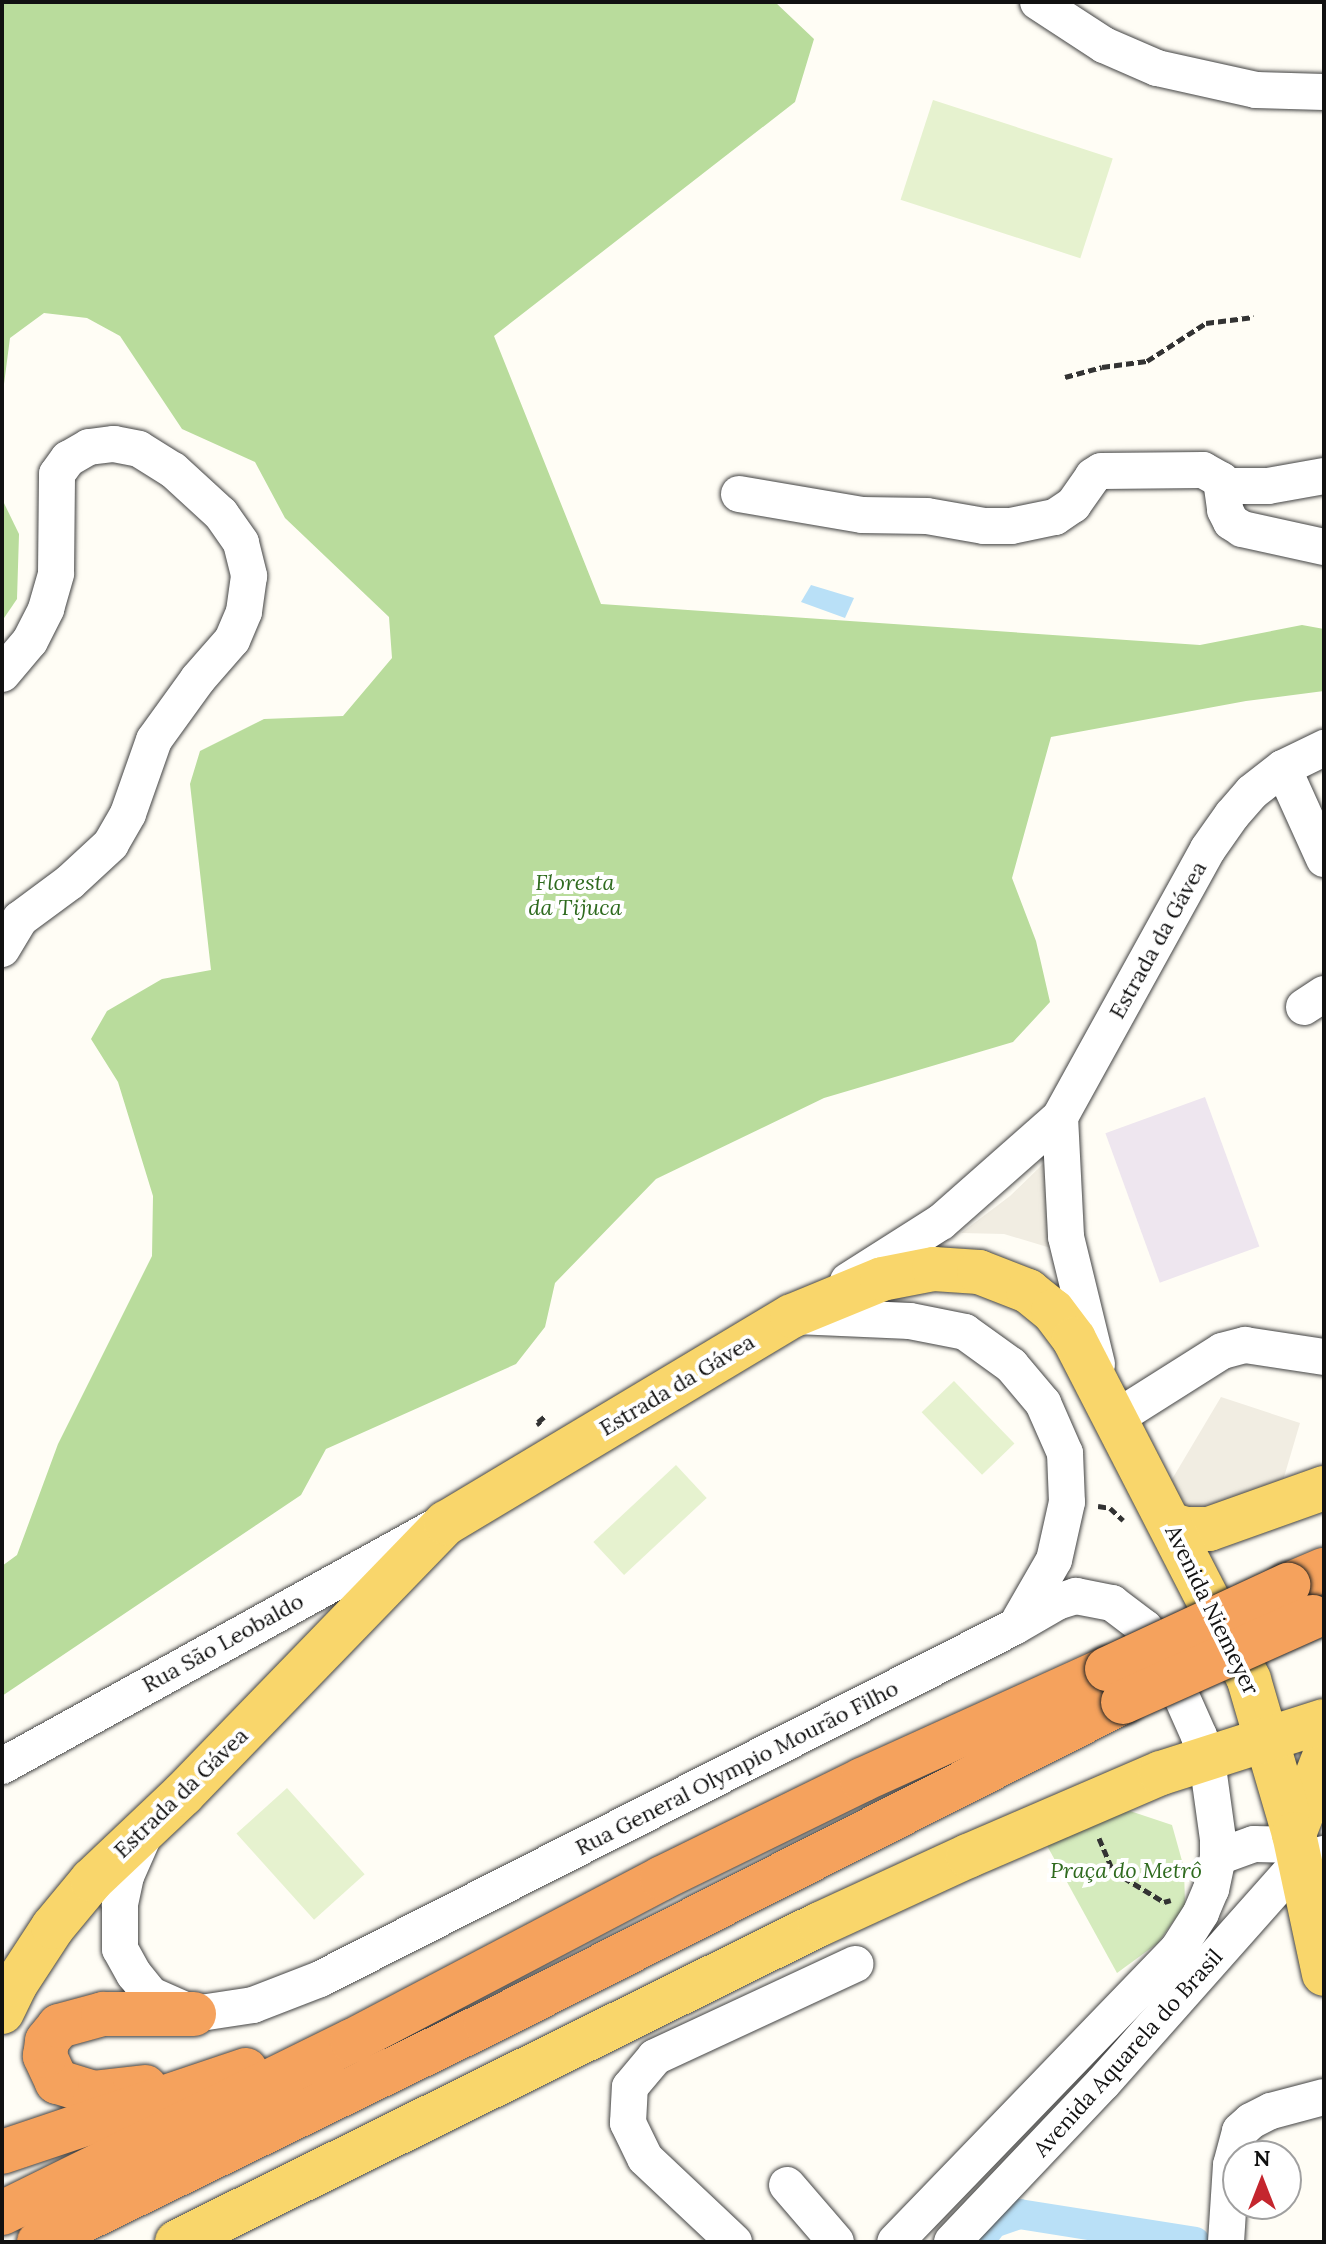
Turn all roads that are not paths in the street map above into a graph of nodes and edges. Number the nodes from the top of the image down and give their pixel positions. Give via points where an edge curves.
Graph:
1 (1038, 2) edge
2 (1324, 92) edge
3 (1324, 476) edge
4 (1223, 486) junction
5 (739, 494) dead end
6 (1324, 547) edge
7 (2, 674) edge
8 (1324, 748) edge
9 (1283, 768) junction
10 (1324, 859) edge
11 (8, 931) edge
12 (1060, 1117) junction
13 (792, 1316) junction
14 (1324, 1357) edge
15 (1110, 1407) junction
16 (1324, 1488) edge
17 (446, 1523) junction
18 (1172, 1525) junction
19 (1312, 1596) edge
20 (1014, 1627) junction
21 (1115, 1685) junction
22 (1324, 1721) edge
23 (1267, 1740) junction
24 (1324, 1757) edge
25 (1207, 1760) junction
26 (2, 1766) edge
27 (148, 1824) junction
28 (1304, 1848) edge
29 (1215, 1873) junction
30 (855, 1964) dead end
31 (1324, 1974) edge
32 (2, 2012) edge
33 (194, 2014) junction
34 (352, 2041) junction
35 (207, 2081) junction
36 (1324, 2097) edge
37 (2, 2152) edge
38 (787, 2185) dead end
39 (2, 2213) edge
40 (1228, 2232) edge
41 (192, 2238) edge
42 (39, 2242) edge
43 (734, 2242) edge
44 (836, 2242) edge
45 (895, 2242) edge
46 (952, 2242) edge

1 - 2 street via 1104,45 1157,68 1256,90
3 - 4 street via 1268,486
4 - 5 street via 1217,474 1203,470 1101,471 1073,505 1055,517 1011,526 862,515
4 - 6 street via 1226,515 1242,529
7 - 11 street via 30,641 56,573 57,474 68,459 89,447 127,446 162,463 221,514 241,543 249,576 244,612 232,640 154,740 128,814 111,844
8 - 9 street, Estrada da Gávea
9 - 10 street
9 - 12 street, Estrada da Gávea via 1252,792 1208,849
12 - 13 street, Estrada da Gávea via 941,1222
12 - 15 street, Avenida Niemeyer via 1066,1237
13 - 15 main road, Avenida Niemeyer via 882,1279 934,1269 979,1272 1028,1291 1053,1311
13 - 17 main road, Estrada da Gávea
13 - 20 street via 910,1321 965,1332 1011,1365 1043,1403 1065,1453 1067,1502 1054,1560
14 - 15 street via 1245,1345 1222,1351
15 - 18 main road, Avenida Niemeyer
16 - 18 main road via 1209,1529
17 - 26 street, Rua São Leobaldo
17 - 27 main road, Estrada da Gávea
18 - 23 main road, Avenida Niemeyer via 1249,1680
19 - 21 highway, bridge
20 - 25 street via 1076,1596 1096,1597 1129,1613 1163,1655
20 - 33 street, Rua General Olympio Mourão Filho via 320,1979 253,2005
21 - 34 highway via 862,1780
21 - 42 highway via 500,2017
22 - 23 main road
23 - 25 main road
23 - 28 main road, Avenida Niemeyer
24 - 28 main road
25 - 29 street
25 - 41 main road via 1104,1795 820,1924
27 - 32 main road, Estrada da Gávea via 53,1927
27 - 33 street via 126,1876 120,1949 151,1995
28 - 29 street via 1254,1844
28 - 31 main road, Avenida Niemeyer
28 - 46 street, Avenida Aquarela do Brasil via 1103,2083
29 - 45 street, Avenida Aquarela do Brasil via 1201,1913 1178,1949
30 - 43 street via 655,2057 630,2087 628,2123 645,2158
33 - 35 highway via 103,2014 59,2026 47,2041 45,2056 57,2082 94,2093
34 - 35 highway
34 - 39 highway
35 - 37 highway
36 - 40 street via 1271,2111 1240,2131 1231,2165
38 - 44 street

